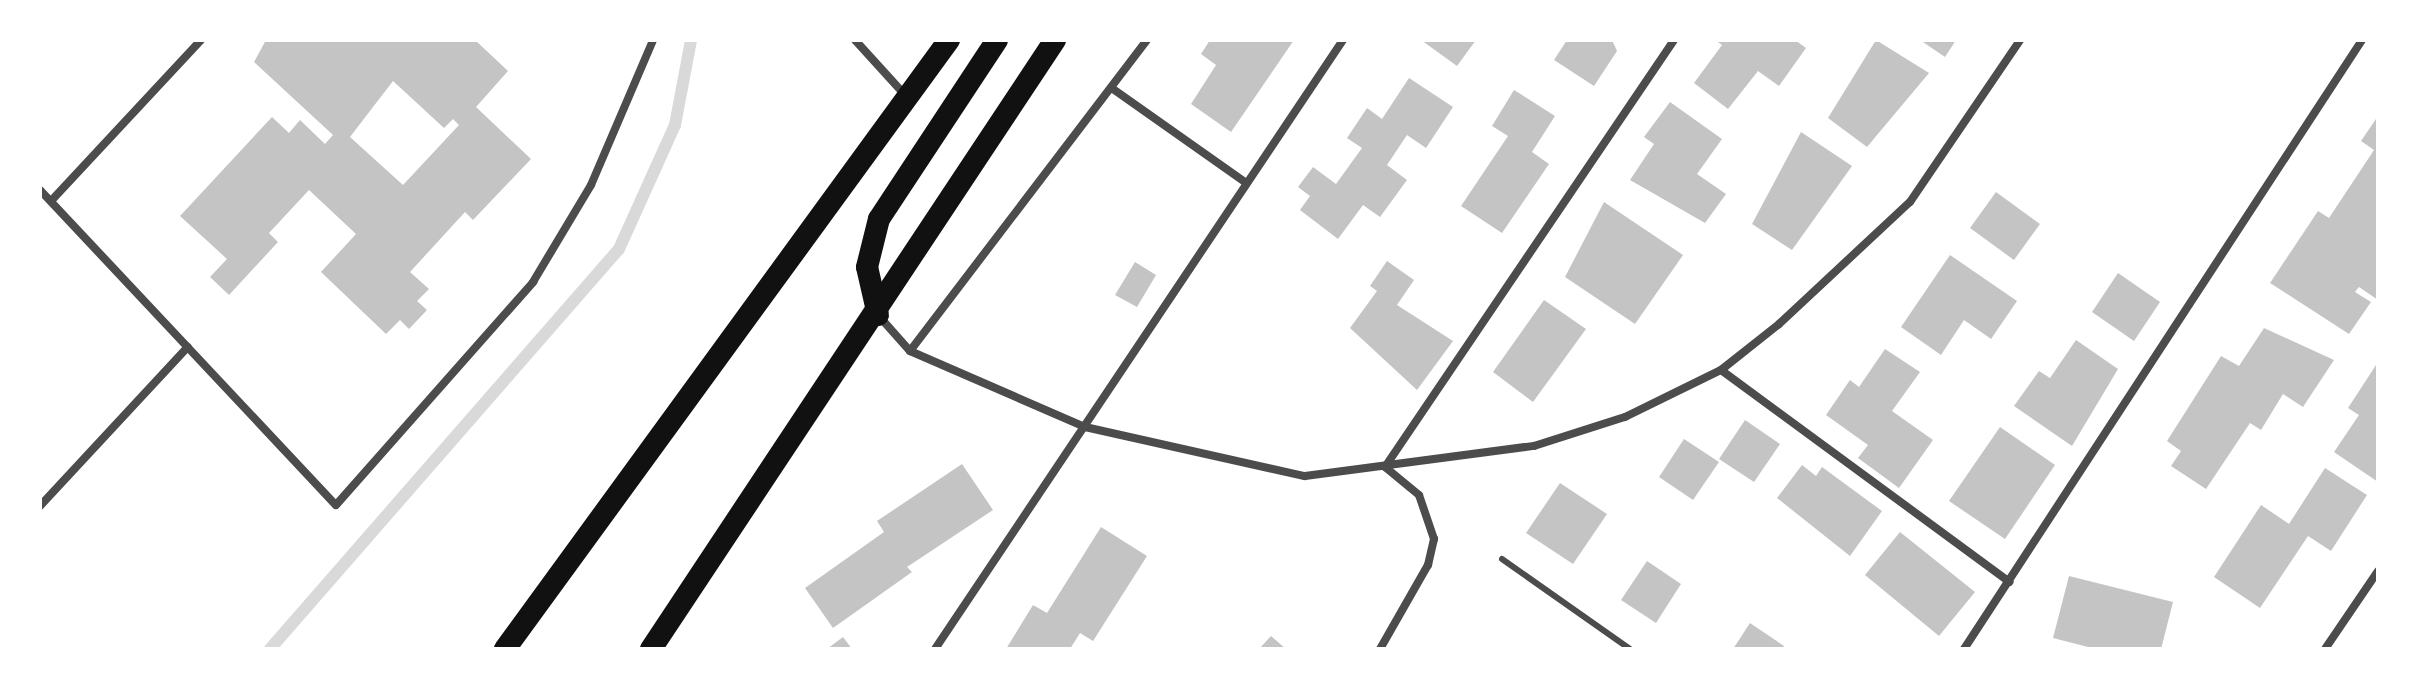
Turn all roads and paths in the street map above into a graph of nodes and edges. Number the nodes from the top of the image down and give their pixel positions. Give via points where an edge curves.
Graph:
1 (201, 40) edge
2 (653, 40) edge
3 (855, 40) edge
4 (949, 40) edge
5 (997, 40) edge
6 (1055, 40) edge
7 (1147, 40) edge
8 (1343, 40) edge
9 (1674, 40) edge
10 (2020, 40) edge
11 (2362, 40) edge
12 (1113, 89) junction
13 (908, 98) junction
14 (1245, 182) junction
15 (40, 190) edge
16 (51, 201) junction
17 (878, 315) junction
18 (188, 347) junction
19 (910, 351) junction
20 (1721, 370) junction
21 (1085, 427) junction
22 (1385, 467) junction
23 (40, 506) edge
24 (1502, 559) dead end
25 (2378, 571) edge
26 (2010, 582) junction
27 (505, 649) edge
28 (651, 649) edge
29 (935, 649) edge
30 (1380, 649) edge
31 (1630, 649) edge
32 (1964, 649) edge
33 (2325, 649) edge

1 - 16 street
2 - 18 street via 591,185 533,282 336,505
3 - 13 street
4 - 13 highway
5 - 17 highway via 879,219 867,267
6 - 17 highway
7 - 12 street
8 - 14 street
9 - 22 street
10 - 20 street via 1910,202
11 - 26 street
12 - 14 street
12 - 19 street
13 - 27 highway
14 - 21 street
15 - 16 street
16 - 18 street
17 - 19 street
17 - 28 highway
18 - 23 street
19 - 21 street
20 - 22 street via 1625,417 1534,446
20 - 26 street
21 - 22 street via 1305,476
21 - 29 street
22 - 30 street via 1419,495 1434,539 1428,565
24 - 31 lane
25 - 33 street
26 - 32 street

